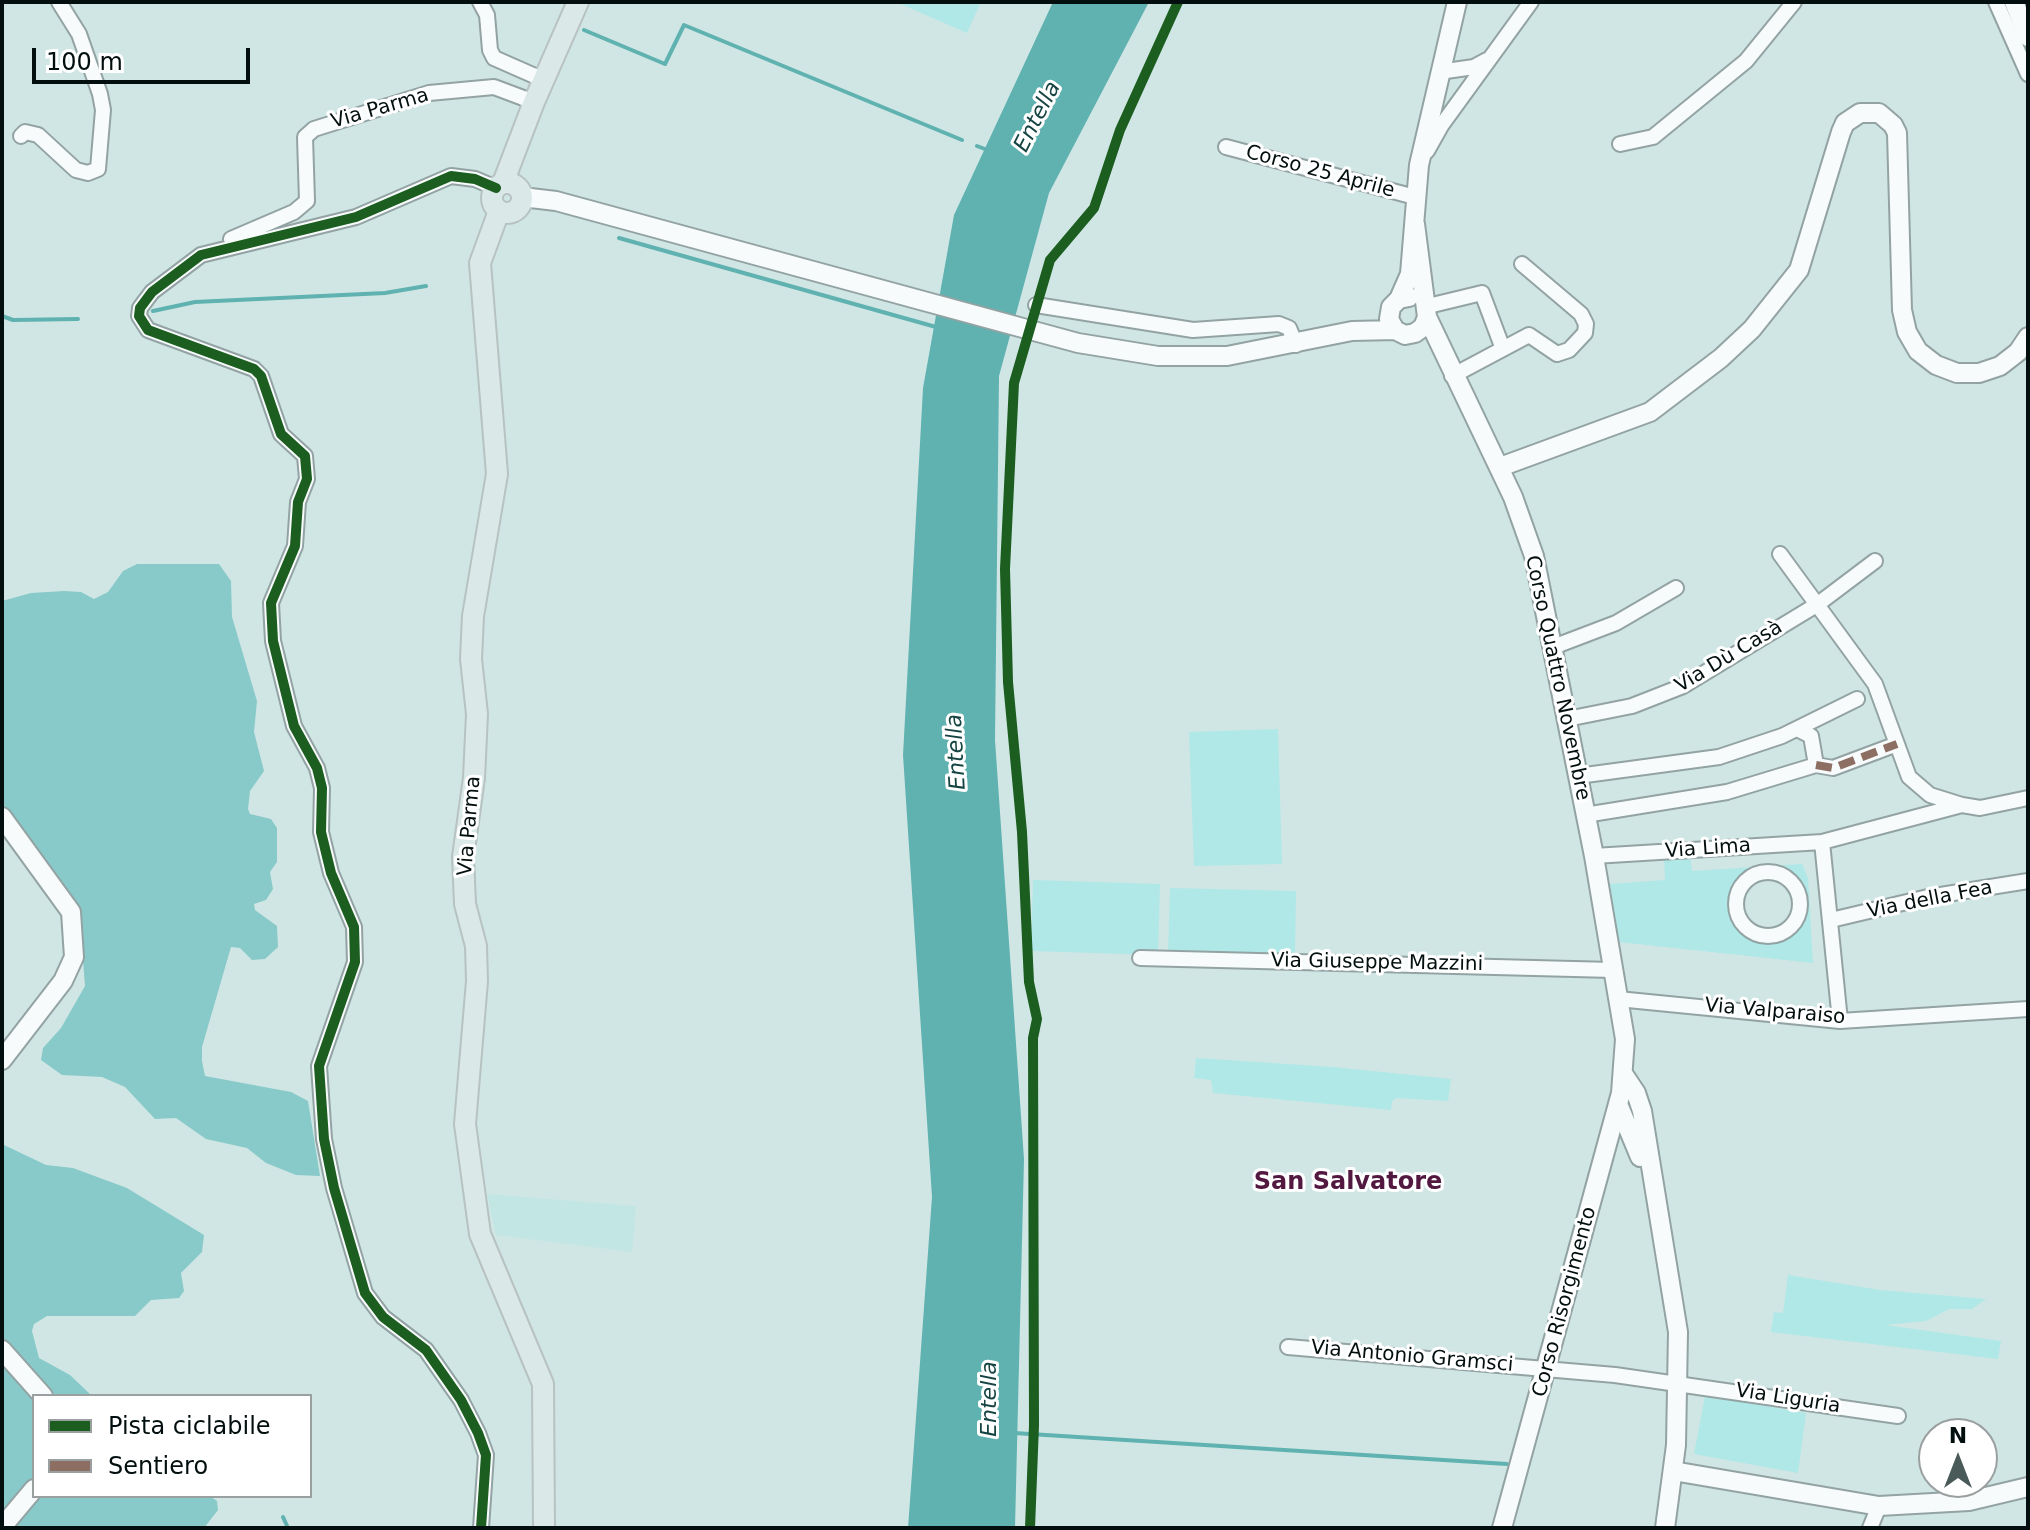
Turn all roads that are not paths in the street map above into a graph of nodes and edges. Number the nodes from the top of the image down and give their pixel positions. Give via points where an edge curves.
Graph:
1 (59, 2) edge
2 (480, 2) edge
3 (578, 2) edge
4 (1457, 2) edge
5 (1531, 2) edge
6 (1794, 2) edge
7 (1996, 2) edge
8 (2014, 2) edge
9 (2028, 37) edge
10 (1495, 55) junction
11 (2028, 74) edge
12 (1437, 78) junction
13 (544, 80) junction
14 (1464, 93) junction
15 (534, 102) junction
16 (21, 136) dead end
17 (1620, 144) dead end
18 (1226, 147) dead end
19 (1419, 165) junction
20 (500, 186) junction
21 (522, 197) junction
22 (1415, 197) junction
23 (499, 211) junction
24 (1415, 224) junction
25 (213, 252) junction
26 (1522, 264) dead end
27 (1036, 305) dead end
28 (1426, 312) junction
29 (1394, 314) junction
30 (1415, 333) junction
31 (2028, 337) edge
32 (1296, 345) junction
33 (1503, 349) junction
34 (1451, 374) junction
35 (1500, 467) junction
36 (1780, 554) dead end
37 (1875, 561) dead end
38 (1676, 588) dead end
39 (1818, 604) junction
40 (1553, 647) junction
41 (1857, 699) dead end
42 (1567, 719) junction
43 (1797, 729) junction
44 (1897, 744) junction
45 (1816, 765) junction
46 (1578, 776) junction
47 (2028, 798) edge
48 (1962, 805) junction
49 (1585, 815) junction
50 (2, 817) edge
51 (1822, 842) junction
52 (1594, 856) junction
53 (2028, 881) edge
54 (1831, 920) junction
55 (1773, 935) joint
56 (1140, 958) dead end
57 (1613, 970) junction
58 (1618, 999) junction
59 (2028, 1009) edge
60 (1840, 1021) junction
61 (2, 1060) edge
62 (1624, 1075) junction
63 (1618, 1104) junction
64 (1606, 1152) junction
65 (1639, 1156) junction
66 (1652, 1180) junction
67 (1288, 1347) dead end
68 (2, 1350) edge
69 (1547, 1369) junction
70 (1678, 1384) junction
71 (41, 1394) edge
72 (1898, 1416) dead end
73 (1673, 1471) junction
74 (2028, 1487) edge
75 (32, 1491) edge
76 (1879, 1506) junction
77 (2, 1527) edge
78 (481, 1528) edge
79 (544, 1528) edge
80 (1502, 1528) edge
81 (1665, 1528) edge
82 (1870, 1528) edge

1 - 16 street via 79,34 100,94 98,169 76,170 38,135
2 - 13 street via 494,58
3 - 13 main road
4 - 12 main road, Corso 25 Aprile
5 - 10 street
6 - 17 street via 1746,61 1653,137
7 - 11 street
8 - 9 main road
10 - 12 street
10 - 14 street
12 - 14 street via 1449,93
12 - 19 main road, Corso 25 Aprile
13 - 15 main road
14 - 19 street
15 - 20 main road
15 - 25 street, Via Parma via 494,87 429,93 314,129 305,137 309,178 302,208 221,242
18 - 22 street, Corso 25 Aprile
19 - 22 main road, Corso 25 Aprile
20 - 21 main road via 516,186
20 - 23 main road via 492,200
20 - 25 street via 451,176 356,217
21 - 23 main road via 512,212
21 - 32 main road via 556,201 1078,343 1188,357
22 - 24 main road, Corso 25 Aprile
23 - 79 main road, Via Parma via 480,263 497,474 473,616 477,714 463,857 477,981 465,1124 480,1234 543,1384
24 - 28 main road, Corso 25 Aprile
24 - 29 main road, Corso 25 Aprile via 1410,274
25 - 78 street via 185,264 152,292 140,308 140,323 254,369 281,434 305,456 307,479 298,502 295,546 271,603 273,641 294,726 322,788 321,832 331,873 354,927 355,962 319,1066 324,1139 365,1293 383,1317 426,1350 478,1433 486,1455
26 - 33 street via 1581,314 1585,333 1563,354 1529,335
27 - 32 street via 1193,330 1279,324 1289,328
28 - 29 main road via 1411,297
28 - 30 main road via 1423,327
28 - 33 street via 1482,293
28 - 34 main road, Corso 25 Aprile
29 - 30 main road via 1405,335
29 - 32 main road
30 - 34 main road
31 - 35 main road via 2000,366 1979,373 1957,373 1918,351 1902,310 1897,133 1879,113 1860,113 1841,132 1799,270 1752,329 1650,412
33 - 34 street
34 - 35 main road, Corso Quattro Novembre
35 - 40 main road, Corso Quattro Novembre via 1534,556
36 - 39 street
37 - 39 street, Via Dù Casà
38 - 40 street via 1616,623
39 - 42 street, Via Dù Casà via 1670,693
39 - 44 street via 1875,684
40 - 42 main road, Corso Quattro Novembre
41 - 43 street
42 - 46 main road, Corso Quattro Novembre
43 - 45 street via 1811,736
43 - 46 street via 1719,757
44 - 45 street via 1833,768
44 - 48 street via 1909,777 1930,795
45 - 49 street via 1727,792
46 - 49 main road, Corso Quattro Novembre
47 - 48 street via 1980,808
48 - 51 street, Via Lima
49 - 52 main road, Corso Quattro Novembre
50 - 61 main road via 71,912 74,957 63,981
51 - 52 street, Via Lima
51 - 54 street
52 - 57 main road, Corso Quattro Novembre
53 - 54 street, Via della Fea
54 - 60 street
55 - 55 street via 1793,923 1799,902 1790,882 1762,873 1743,884 1736,906 1745,926
56 - 57 street, Via Giuseppe Mazzini
57 - 58 main road, Corso Quattro Novembre
58 - 60 street, Via Valparaiso
58 - 62 main road, Corso Quattro Novembre
59 - 60 street, Via Valparaiso
62 - 63 main road, Corso Risorgimento
62 - 66 main road via 1642,1111
63 - 64 main road, Corso Risorgimento
63 - 65 main road
64 - 65 main road
64 - 69 main road, Corso Risorgimento
65 - 66 main road
66 - 70 main road via 1678,1332
67 - 69 street, Via Antonio Gramsci
68 - 71 main road
69 - 70 street, Via Antonio Gramsci
69 - 80 main road, Corso Risorgimento
70 - 72 street, Via Liguria
70 - 73 main road
73 - 76 main road
73 - 81 main road
74 - 76 main road via 1969,1501
75 - 77 main road
76 - 82 street

